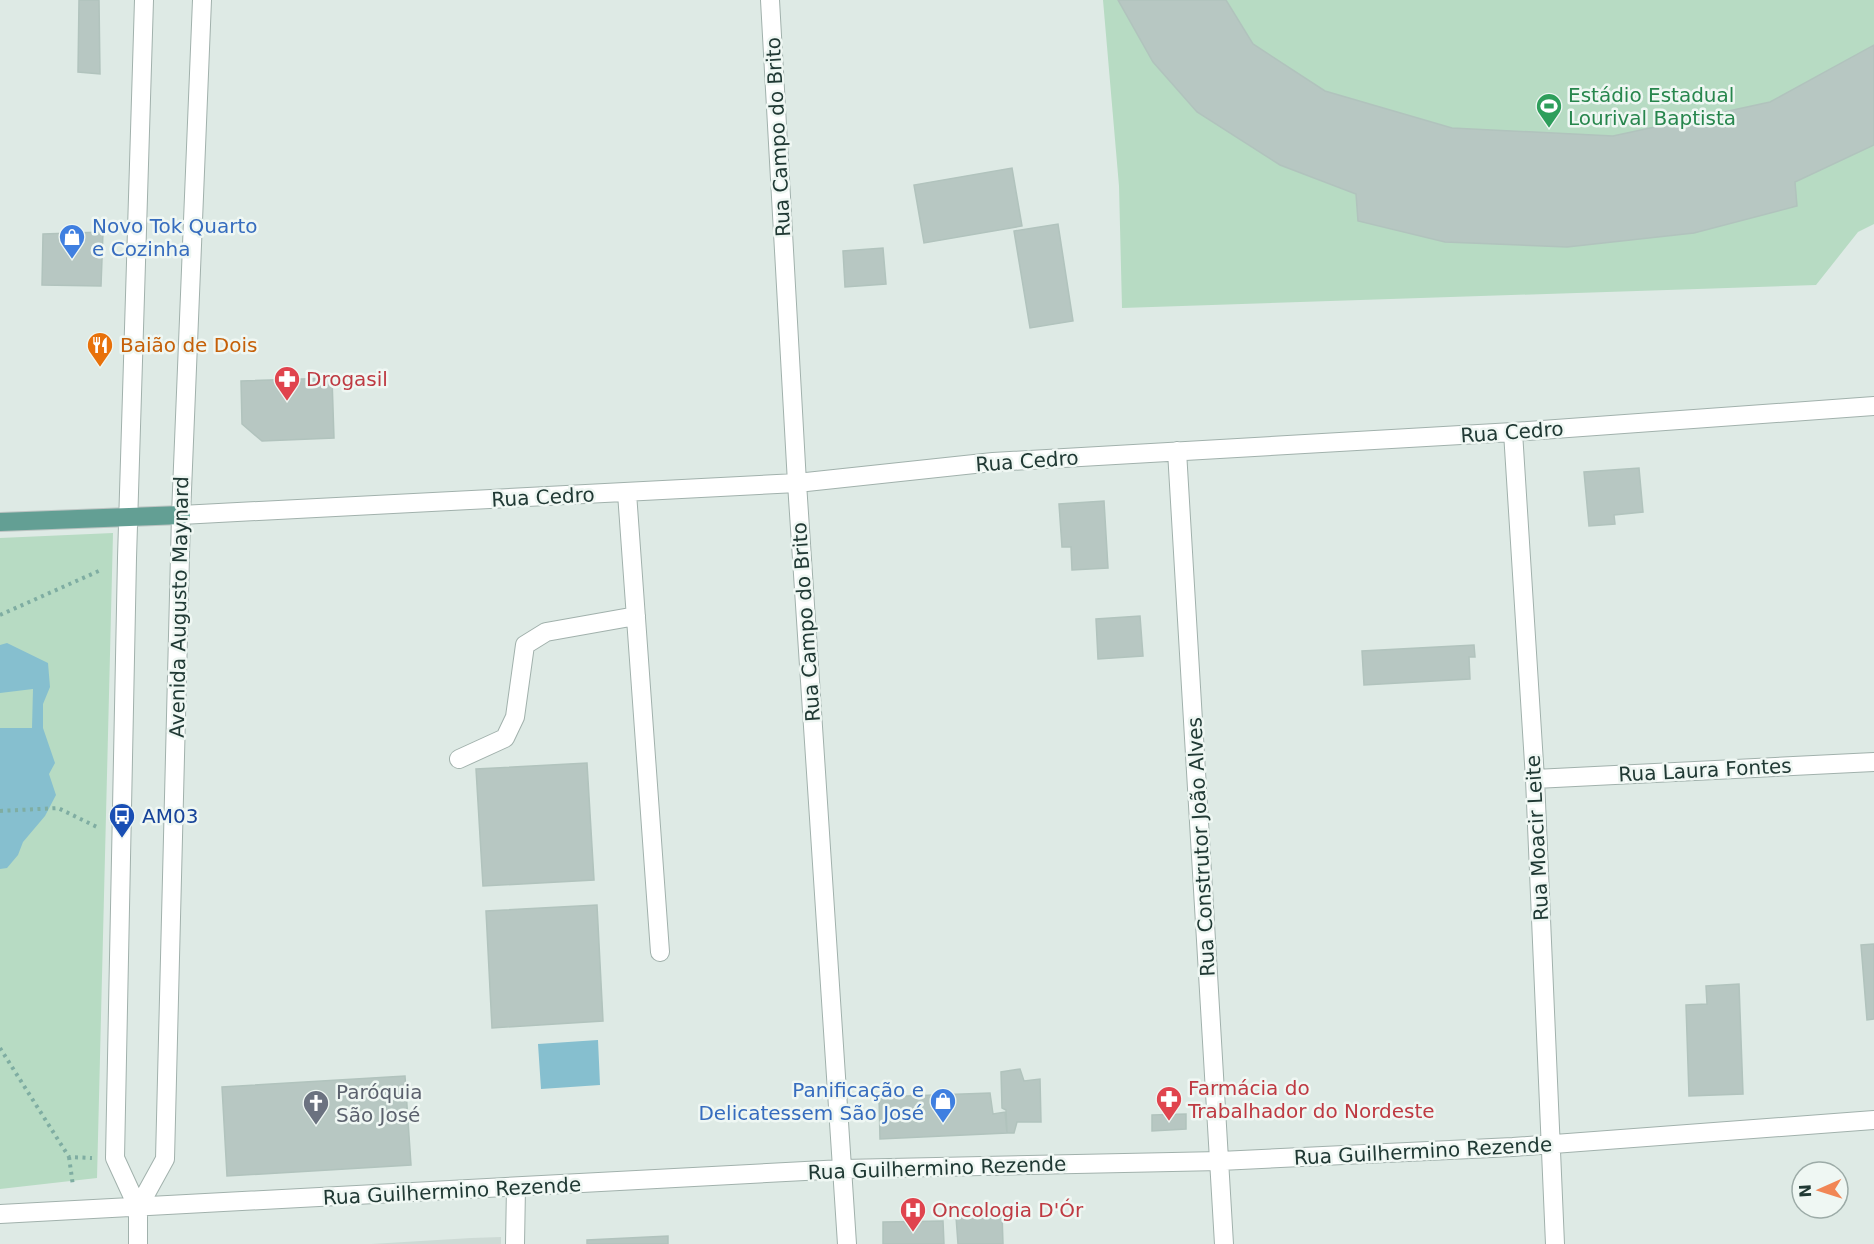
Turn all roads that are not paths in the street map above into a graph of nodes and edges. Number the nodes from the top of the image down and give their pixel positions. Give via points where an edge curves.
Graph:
1 (144, 0) edge
2 (202, 0) edge
3 (770, 0) edge
4 (1874, 406) edge
5 (1513, 432) junction
6 (1177, 451) junction
7 (797, 483) junction
8 (627, 493) junction
9 (181, 515) junction
10 (129, 517) junction
11 (0, 522) edge
12 (636, 616) junction
13 (459, 759) dead end
14 (1874, 762) edge
15 (1535, 778) junction
16 (660, 952) dead end
17 (1874, 1120) edge
18 (1550, 1145) junction
19 (1220, 1161) junction
20 (843, 1169) junction
21 (516, 1187) junction
22 (138, 1208) junction
23 (0, 1215) edge
24 (138, 1244) edge
25 (515, 1244) edge
26 (847, 1244) edge
27 (1224, 1244) edge
28 (1555, 1244) edge

1 - 10 street, Avenida Augusto Maynard
2 - 9 street, Avenida Augusto Maynard
3 - 7 street, Rua Campo do Brito
4 - 5 street, Rua Cedro
5 - 6 street, Rua Cedro
5 - 15 street, Rua Moacir Leite
6 - 7 street, Rua Cedro via 993,462
6 - 19 street, Rua Construtor João Alves
7 - 8 street, Rua Cedro
7 - 20 street, Rua Campo do Brito
8 - 9 street, Rua Cedro
8 - 12 street
9 - 10 main road
9 - 22 street, Avenida Augusto Maynard via 165,1159
10 - 11 main road
10 - 22 street, Avenida Augusto Maynard via 115,1158
12 - 13 street via 546,632 525,645 515,717 505,738
12 - 16 street
14 - 15 street, Rua Laura Fontes
15 - 18 street, Rua Moacir Leite
17 - 18 street, Rua Guilhermino Rezende
18 - 19 street, Rua Guilhermino Rezende
18 - 28 street, Rua Moacir Leite
19 - 20 street, Rua Guilhermino Rezende
19 - 27 street, Rua Construtor João Alves
20 - 21 street, Rua Guilhermino Rezende
20 - 26 street, Rua Campo do Brito
21 - 22 street, Rua Guilhermino Rezende
21 - 25 street
22 - 23 street, Rua Guilhermino Rezende
22 - 24 street, Avenida Augusto Maynard

